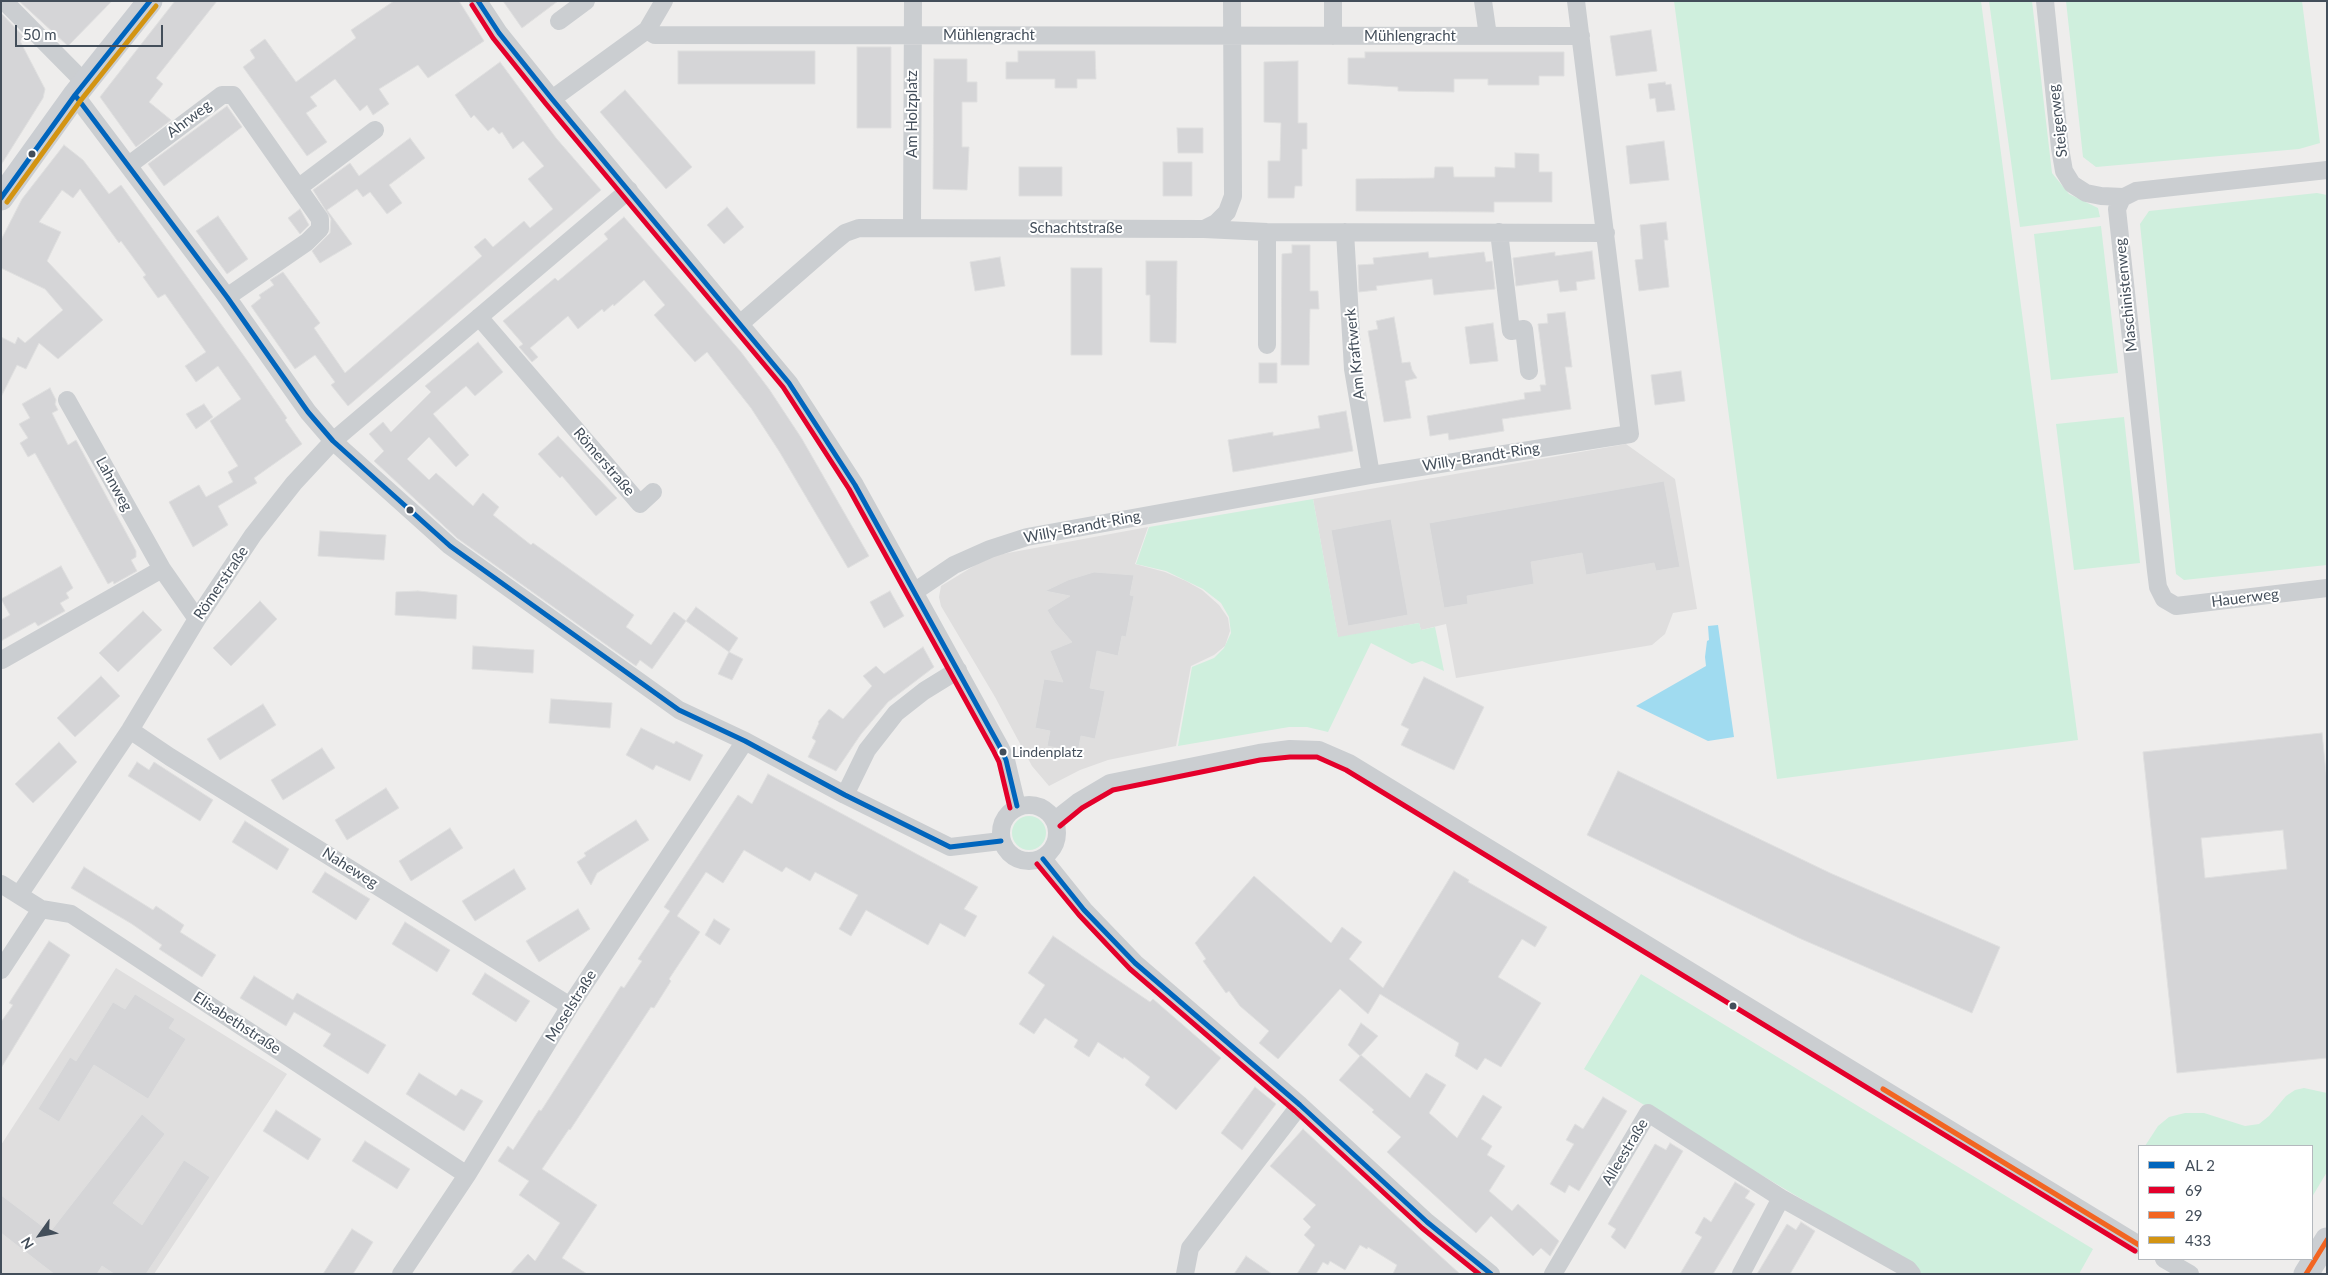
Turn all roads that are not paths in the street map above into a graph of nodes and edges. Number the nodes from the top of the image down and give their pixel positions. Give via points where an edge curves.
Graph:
1 (4, 1) edge
2 (150, 1) edge
3 (478, 1) edge
4 (586, 1) edge
5 (664, 1) edge
6 (913, 1) edge
7 (1232, 1) edge
8 (1333, 1) edge
9 (1483, 1) edge
10 (1576, 1) edge
11 (2046, 1) edge
12 (559, 21) dead end
13 (647, 30) junction
14 (1232, 35) junction
15 (912, 36) junction
16 (1333, 36) junction
17 (1488, 36) junction
18 (1581, 36) junction
19 (80, 89) junction
20 (552, 100) junction
21 (375, 130) dead end
22 (129, 165) junction
23 (2327, 170) edge
24 (298, 188) junction
25 (629, 190) junction
26 (2122, 197) junction
27 (1, 198) edge
28 (912, 227) junction
29 (1204, 229) junction
30 (1267, 232) junction
31 (1345, 232) junction
32 (1499, 232) junction
33 (1606, 233) junction
34 (227, 297) junction
35 (478, 316) junction
36 (740, 323) junction
37 (1267, 345) dead end
38 (1529, 371) dead end
39 (67, 400) dead end
40 (333, 441) junction
41 (1372, 475) junction
42 (653, 492) dead end
43 (162, 569) junction
44 (2327, 588) edge
45 (914, 592) junction
46 (2164, 599) joint
47 (197, 619) junction
48 (2, 660) edge
49 (958, 670) junction
50 (130, 730) junction
51 (745, 741) junction
52 (846, 795) junction
53 (1017, 806) junction
54 (1055, 820) junction
55 (1001, 841) junction
56 (1043, 859) junction
57 (1, 884) edge
58 (19, 895) junction
59 (41, 909) junction
60 (1, 970) edge
61 (570, 1006) junction
62 (1300, 1105) junction
63 (467, 1175) junction
64 (1781, 1198) junction
65 (2327, 1240) edge
66 (2138, 1244) edge
67 (2166, 1260) edge
68 (401, 1274) edge
69 (1185, 1274) edge
70 (1491, 1274) edge
71 (1553, 1274) edge
72 (1741, 1274) edge
73 (1912, 1274) edge
74 (2190, 1274) edge
75 (2306, 1274) edge

1 - 19 street
2 - 19 main road
3 - 20 street
4 - 12 street
5 - 13 street
6 - 15 street, Am Holzplatz
7 - 14 street
8 - 16 street
9 - 17 street
10 - 18 street, Willy-Brandt-Ring
11 - 26 street, Steigerweg via 2064,171 2072,184 2086,193
13 - 15 street, Mühlengracht via 655,35
13 - 20 street
14 - 15 street, Mühlengracht
14 - 16 street, Mühlengracht
14 - 29 street via 1233,196 1227,212
15 - 28 street, Am Holzplatz
16 - 17 street, Mühlengracht
17 - 18 street, Mühlengracht
18 - 33 street, Willy-Brandt-Ring
19 - 22 street
19 - 27 main road
20 - 25 street
21 - 24 street
22 - 24 street, Ahrweg via 222,95 233,95
22 - 34 street
23 - 26 street via 2136,190
24 - 34 street, Ahrweg via 320,219 320,229 307,242
25 - 35 street, Römerstraße
25 - 36 street
26 - 46 street, Maschinistenweg via 2117,209 2118,226 2156,571
28 - 29 street, Schachtstraße
28 - 36 street, Schachtstraße via 859,228 845,233
29 - 30 street
30 - 31 street
30 - 37 street
31 - 32 street
31 - 41 street, Am Kraftwerk via 1354,369
32 - 33 street
32 - 38 street via 1511,330 1524,329
33 - 41 street, Willy-Brandt-Ring via 1630,434
34 - 40 street via 308,412
35 - 40 street, Römerstraße
35 - 42 street, Römerstraße via 640,504
36 - 45 street via 789,383 855,485
39 - 43 street, Lahnweg
40 - 47 street, Römerstraße via 294,483 254,535
40 - 51 street via 410,512 489,575 679,710
41 - 45 street, Willy-Brandt-Ring via 1026,537 954,565
43 - 47 street, Lahnweg
43 - 48 street
44 - 46 street, Hauerweg via 2176,606
45 - 49 street
47 - 50 street, Römerstraße
49 - 52 street via 896,713 867,750
49 - 53 street via 1006,760
50 - 58 street, Römerstraße
50 - 61 street, Naheweg
51 - 52 street
51 - 61 street, Moselstraße
52 - 55 street via 950,847
53 - 54 street via 1032,804
53 - 55 street via 1006,815 1000,827
54 - 56 street via 1058,835 1053,849
54 - 66 street via 1110,783 1259,753 1319,750 1349,763
55 - 56 street via 1007,852 1018,860 1031,862
56 - 62 street via 1084,910 1134,963
57 - 58 street, Elisabethstraße
58 - 59 street, Elisabethstraße
59 - 60 street
59 - 63 street, Elisabethstraße via 71,914
61 - 63 street, Moselstraße
62 - 69 street via 1190,1248
62 - 70 street via 1427,1222
63 - 68 street, Moselstraße
64 - 71 street, Alleestraße via 1648,1113
64 - 72 street
64 - 73 street, Alleestraße
65 - 75 main road
67 - 74 street

